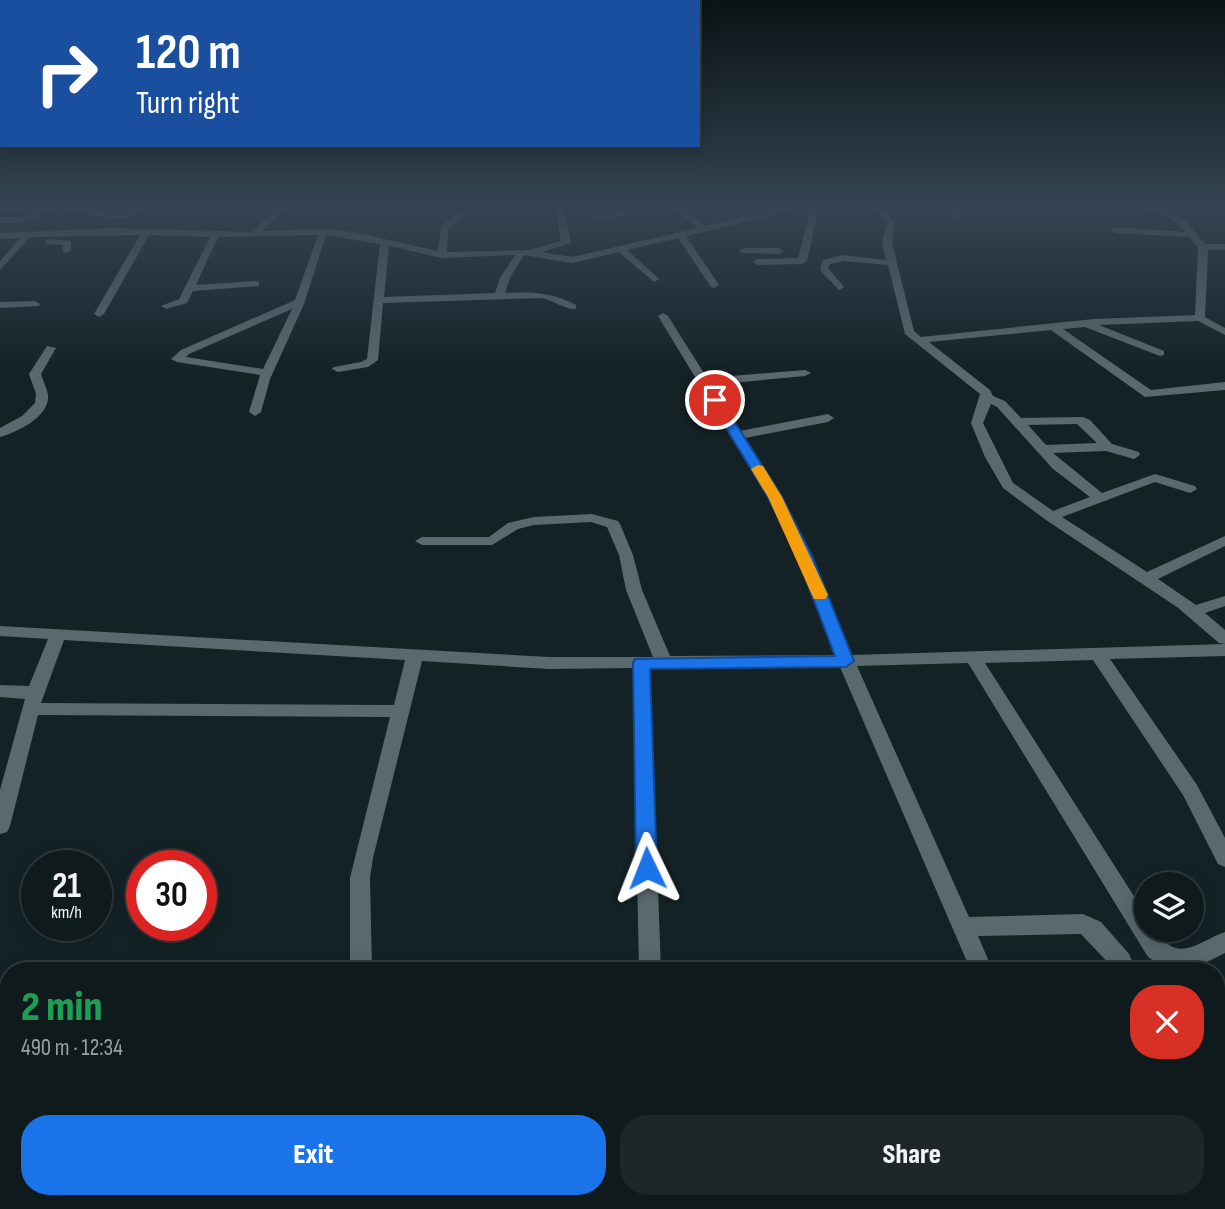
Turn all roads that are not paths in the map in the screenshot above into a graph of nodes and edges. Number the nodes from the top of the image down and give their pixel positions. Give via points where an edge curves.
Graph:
1 (129, 262) edge
2 (203, 262) edge
3 (313, 262) edge
4 (383, 262) edge
5 (516, 262) edge
6 (636, 262) edge
7 (699, 262) edge
8 (826, 262) edge
9 (886, 262) edge
10 (1202, 262) edge
11 (892, 263) joint
12 (654, 279) dead end
13 (256, 284) dead end
14 (714, 285) dead end
15 (839, 286) dead end
16 (191, 288) junction
17 (499, 296) junction
18 (379, 300) junction
19 (299, 302) junction
20 (35, 304) dead end
21 (0, 305) edge
22 (166, 306) dead end
23 (572, 307) dead end
24 (99, 314) dead end
25 (663, 316) dead end
26 (1200, 318) junction
27 (1084, 323) junction
28 (1053, 327) junction
29 (1225, 332) edge
30 (919, 340) junction
31 (51, 348) dead end
32 (1160, 353) dead end
33 (338, 369) dead end
34 (267, 373) junction
35 (805, 373) dead end
36 (704, 382) junction
37 (1225, 386) edge
38 (987, 398) junction
39 (255, 412) dead end
40 (828, 418) dead end
41 (1018, 422) junction
42 (0, 433) edge
43 (737, 435) junction
44 (1107, 447) junction
45 (1042, 449) junction
46 (1134, 455) dead end
47 (1190, 489) dead end
48 (1100, 498) junction
49 (1051, 517) junction
50 (1225, 540) edge
51 (422, 541) dead end
52 (1146, 579) junction
53 (1225, 601) edge
54 (1195, 611) junction
55 (0, 631) edge
56 (58, 634) junction
57 (1225, 639) edge
58 (1225, 650) edge
59 (415, 655) junction
60 (1099, 656) junction
61 (974, 659) junction
62 (846, 661) junction
63 (641, 663) junction
64 (664, 663) junction
65 (0, 691) edge
66 (33, 701) junction
67 (400, 711) junction
68 (0, 826) edge
69 (1225, 858) edge
70 (962, 927) junction
71 (1225, 942) edge
72 (1121, 961) dead end
73 (361, 962) edge
74 (650, 962) edge
75 (978, 962) edge

1 - 24 street
2 - 16 street
3 - 19 street
4 - 18 street
5 - 17 street
6 - 12 street
7 - 14 street
8 - 15 street via 824,268
9 - 11 street
10 - 26 street
11 - 30 street via 907,326
13 - 16 street
16 - 22 street via 181,303
17 - 18 street
17 - 23 street via 549,296
18 - 33 street via 371,362
19 - 34 street
19 - 34 street via 177,359
20 - 21 street
25 - 36 street
26 - 27 street
26 - 29 street
27 - 28 street
27 - 32 street
28 - 30 street
28 - 37 street via 1149,394
30 - 38 street
31 - 42 street via 35,374 42,405
34 - 39 street
35 - 36 street
36 - 43 street
38 - 41 street via 1001,404
38 - 49 street via 977,423 992,457 1009,485
40 - 43 street
41 - 44 street via 1079,420
41 - 45 street
43 - 62 street via 804,556
44 - 45 street
44 - 46 street
45 - 48 street
47 - 48 street via 1156,478
48 - 49 street
49 - 52 street
50 - 52 street
51 - 64 street via 492,541 513,526 534,521 592,519 613,524
52 - 54 street
53 - 54 street
54 - 57 street
55 - 56 street
56 - 59 street
56 - 66 street
58 - 60 street
59 - 63 street
59 - 67 street
60 - 61 street
60 - 69 street via 1191,790
61 - 62 street
61 - 71 street via 1156,950 1173,961 1184,961
62 - 64 street
62 - 70 street
63 - 64 street
63 - 74 street
65 - 66 street
66 - 67 street
66 - 68 street
67 - 73 street via 363,858
70 - 72 street via 1083,924
70 - 75 street

